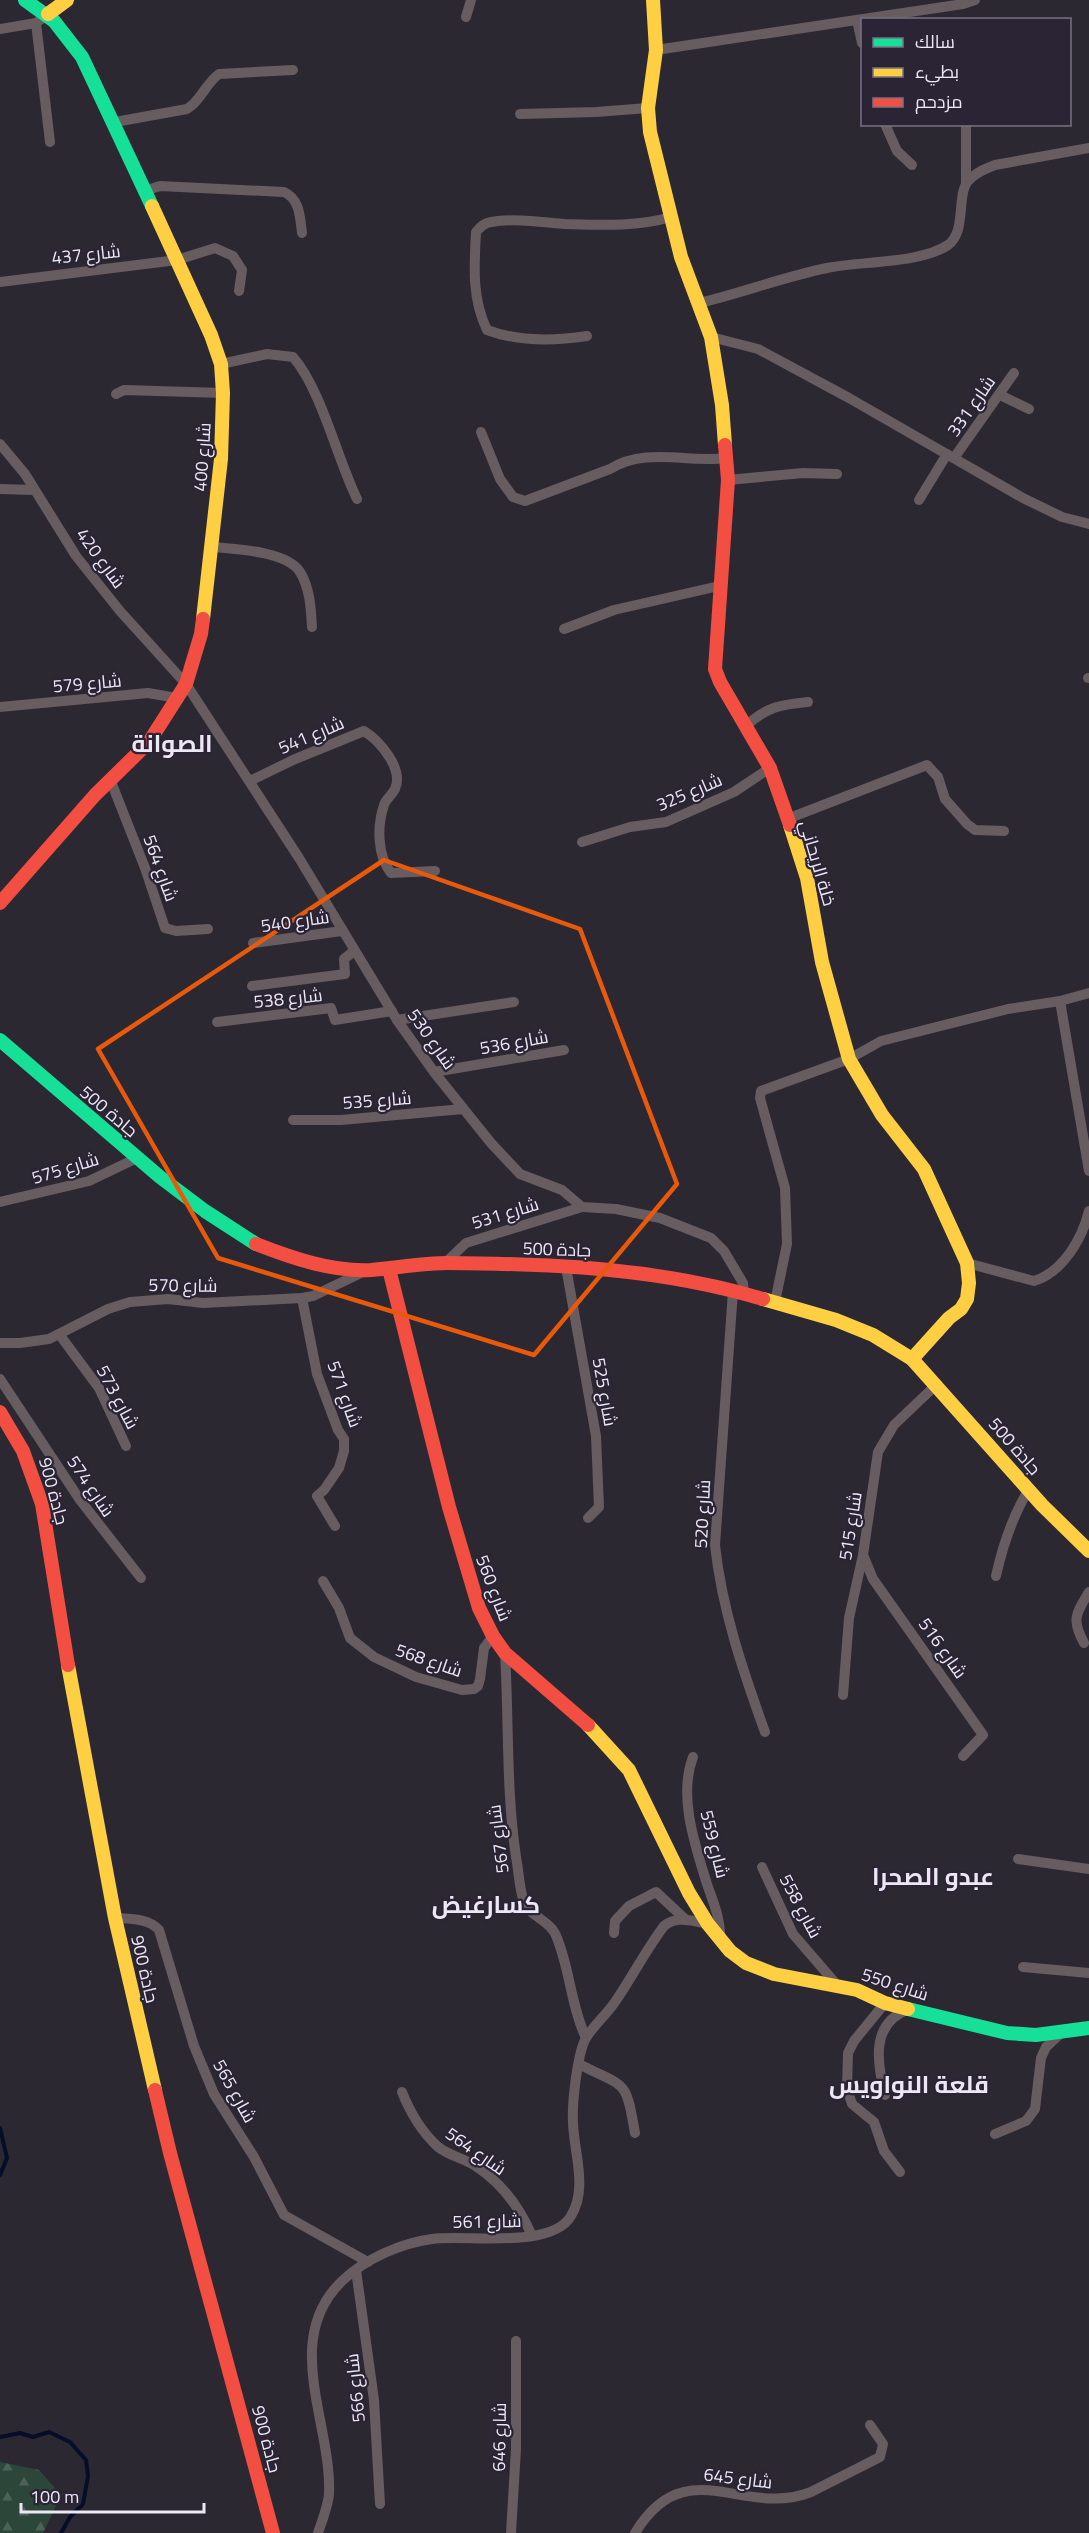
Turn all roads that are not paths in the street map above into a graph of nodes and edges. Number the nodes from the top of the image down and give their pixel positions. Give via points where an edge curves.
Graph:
1 (25, 0) edge
2 (67, 0) edge
3 (471, 0) edge
4 (653, 0) edge
5 (975, 0) edge
6 (48, 14) junction
7 (466, 17) dead end
8 (870, 18) edge
9 (861, 19) edge
10 (857, 20) junction
11 (36, 23) junction
12 (0, 29) edge
13 (861, 38) edge
14 (656, 50) junction
15 (293, 70) dead end
16 (648, 108) junction
17 (520, 114) dead end
18 (115, 122) junction
19 (886, 126) edge
20 (966, 126) edge
21 (50, 142) dead end
22 (1089, 148) edge
23 (912, 165) dead end
24 (966, 183) junction
25 (144, 191) junction
26 (671, 217) junction
27 (302, 233) dead end
28 (177, 260) junction
29 (0, 282) edge
30 (239, 291) dead end
31 (699, 303) junction
32 (709, 330) junction
33 (586, 336) dead end
34 (221, 364) junction
35 (1014, 373) dead end
36 (224, 393) junction
37 (116, 394) dead end
38 (1000, 395) junction
39 (1029, 409) dead end
40 (481, 432) dead end
41 (0, 444) edge
42 (951, 456) junction
43 (726, 458) junction
44 (837, 474) dead end
45 (728, 480) junction
46 (0, 489) edge
47 (34, 490) junction
48 (357, 499) dead end
49 (919, 500) dead end
50 (1089, 524) edge
51 (212, 547) junction
52 (719, 586) junction
53 (312, 627) dead end
54 (564, 629) dead end
55 (186, 684) junction
56 (177, 698) junction
57 (808, 702) dead end
58 (0, 707) edge
59 (747, 725) junction
60 (770, 768) junction
61 (110, 779) junction
62 (250, 782) junction
63 (788, 819) junction
64 (1004, 831) dead end
65 (582, 842) dead end
66 (435, 871) dead end
67 (1, 901) edge
68 (208, 929) dead end
69 (342, 931) junction
70 (253, 944) dead end
71 (354, 951) junction
72 (252, 986) dead end
73 (1089, 993) edge
74 (1060, 1001) junction
75 (514, 1002) dead end
76 (395, 1015) junction
77 (217, 1022) dead end
78 (0, 1040) edge
79 (564, 1050) dead end
80 (849, 1059) junction
81 (434, 1072) junction
82 (463, 1109) junction
83 (293, 1120) dead end
84 (138, 1158) junction
85 (1089, 1171) edge
86 (0, 1202) edge
87 (582, 1207) junction
88 (1089, 1211) edge
89 (445, 1263) junction
90 (967, 1263) junction
91 (566, 1268) junction
92 (389, 1269) junction
93 (368, 1270) junction
94 (738, 1292) junction
95 (303, 1298) junction
96 (776, 1302) junction
97 (0, 1333) edge
98 (59, 1334) junction
99 (0, 1343) edge
100 (20, 1343) junction
101 (0, 1350) edge
102 (912, 1359) junction
103 (0, 1379) edge
104 (937, 1384) junction
105 (0, 1412) edge
106 (126, 1446) dead end
107 (1029, 1489) junction
108 (588, 1518) dead end
109 (335, 1526) dead end
110 (1089, 1551) edge
111 (862, 1555) junction
112 (996, 1576) dead end
113 (141, 1578) dead end
114 (323, 1581) dead end
115 (1089, 1592) edge
116 (493, 1636) junction
117 (1084, 1644) dead end
118 (505, 1653) junction
119 (843, 1695) dead end
120 (765, 1732) dead end
121 (963, 1756) dead end
122 (693, 1757) dead end
123 (1018, 1858) dead end
124 (762, 1867) dead end
125 (1089, 1869) edge
126 (115, 1918) junction
127 (686, 1920) junction
128 (708, 1923) junction
129 (614, 1933) dead end
130 (720, 1938) junction
131 (1023, 1967) dead end
132 (1089, 1973) edge
133 (837, 1985) junction
134 (885, 2003) junction
135 (909, 2008) junction
136 (1089, 2028) edge
137 (1062, 2032) junction
138 (586, 2038) junction
139 (579, 2064) junction
140 (402, 2092) dead end
141 (885, 2096) dead end
142 (635, 2133) dead end
143 (995, 2134) dead end
144 (900, 2172) dead end
145 (532, 2236) junction
146 (368, 2262) junction
147 (356, 2270) junction
148 (516, 2341) dead end
149 (870, 2425) dead end
150 (380, 2504) dead end
151 (273, 2533) edge
152 (318, 2533) edge
153 (511, 2533) edge
154 (635, 2533) edge

1 - 6 main road, شارع 400
2 - 6 main road
3 - 7 street
4 - 14 main road, خلة الريحاني
5 - 8 street
6 - 11 street
6 - 18 main road, شارع 400 via 77,47
9 - 10 street
10 - 13 street
10 - 14 street
11 - 12 street
11 - 21 street
14 - 16 main road, خلة الريحاني
15 - 18 street via 219,74 187,109
16 - 17 street
16 - 26 main road, خلة الريحاني
18 - 25 main road, شارع 400
19 - 23 street via 897,151
20 - 24 street
22 - 24 street via 995,165 980,170
24 - 31 street via 957,236 947,245 925,254 820,269
25 - 27 street via 160,186 284,192 297,204
25 - 28 main road, شارع 400
26 - 31 main road, خلة الريحاني
26 - 33 street via 623,225 490,222 476,232 476,295 487,330 501,336 530,339
28 - 29 street, شارع 437
28 - 30 street, شارع 437 via 215,248 233,256 242,270
28 - 34 main road, شارع 400
31 - 32 main road, خلة الريحاني
32 - 42 street via 758,349
32 - 43 main road, خلة الريحاني via 722,405
34 - 36 main road, شارع 400
34 - 48 street via 267,354 293,357 317,400
35 - 38 street, شارع 331
36 - 37 street via 124,390
36 - 51 main road, شارع 400
38 - 39 street
38 - 42 street, شارع 331
40 - 43 street via 500,479 513,498 525,501 621,462 656,456
41 - 47 street, شارع 420
42 - 49 street, شارع 331
42 - 50 street via 1023,498 1062,517
43 - 45 main road, خلة الريحاني
44 - 45 street
45 - 52 main road, خلة الريحاني
46 - 47 street
47 - 55 street, شارع 420 via 76,556
51 - 53 street via 289,561 300,571 307,587
51 - 55 main road, شارع 400 via 201,634
52 - 54 street via 614,610
52 - 59 main road, خلة الريحاني via 715,669
55 - 56 main road, شارع 400
55 - 62 street, شارع 530
56 - 58 street, شارع 579 via 148,693
56 - 61 main road, شارع 400 via 149,742
57 - 59 street via 778,705 760,713
59 - 60 main road, خلة الريحاني
60 - 63 main road, خلة الريحاني
60 - 65 street, شارع 325 via 734,792 666,822 630,827
61 - 67 main road, شارع 400
61 - 68 street, شارع 564 via 165,928
62 - 66 street, شارع 541 via 364,731 386,749 397,779 384,804 381,853 386,866 391,873
62 - 69 street, شارع 530
63 - 64 street via 927,765 938,777 945,800 967,824 975,830
63 - 80 main road, خلة الريحاني via 810,890 822,962
69 - 70 street, شارع 540
69 - 71 street, شارع 530
71 - 72 street via 344,959 345,974
71 - 76 street, شارع 530
73 - 74 street
74 - 80 street via 1008,1009 882,1041
74 - 85 street
75 - 76 street
76 - 77 street, شارع 538 via 335,1020 331,1008
76 - 81 street, شارع 530
78 - 84 main road, جادة 500
79 - 81 street, شارع 536
80 - 90 main road, خلة الريحاني via 882,1115 924,1168
80 - 96 street via 761,1091 759,1098 785,1188 787,1244
81 - 82 street, شارع 530
82 - 83 street, شارع 535 via 341,1120
82 - 87 street, شارع 530 via 520,1174 562,1190
84 - 86 street, شارع 575 via 89,1181
84 - 93 main road, جادة 500 via 249,1240 311,1263
87 - 89 street, شارع 531 via 465,1243
87 - 94 street via 660,1218 711,1238 724,1251 743,1283
88 - 90 street via 1076,1242 1062,1262 1042,1278 1034,1281
89 - 91 main road, جادة 500
89 - 92 main road, جادة 500
90 - 102 main road, خلة الريحاني via 967,1299
91 - 94 main road, جادة 500 via 685,1279
91 - 108 street, شارع 525 via 596,1436 599,1507
92 - 93 main road, جادة 500
92 - 116 main road, شارع 560 via 465,1565
93 - 95 street, شارع 570
94 - 96 main road, جادة 500
94 - 120 street, شارع 520 via 715,1545 729,1622
95 - 98 street, شارع 570 via 130,1302
95 - 109 street, شارع 571 via 318,1374 344,1439 339,1468 317,1496
96 - 102 main road, جادة 500 via 873,1335
97 - 100 street
98 - 100 street, شارع 570
98 - 106 street, شارع 573 via 99,1388
99 - 100 street, شارع 570
100 - 101 street
102 - 104 main road, جادة 500
103 - 113 street, شارع 574 via 86,1509
104 - 107 main road, جادة 500
104 - 111 street, شارع 515 via 894,1425 878,1452
105 - 126 main road, جادة 900 via 23,1451 42,1504
107 - 110 main road, جادة 500
107 - 112 street via 1012,1521
111 - 119 street, شارع 515 via 849,1618
111 - 121 street, شارع 516 via 873,1579 983,1735
114 - 116 street, شارع 568 via 350,1638 374,1657 416,1677 462,1690 474,1689 480,1679 484,1648
115 - 117 street via 1076,1613 1076,1628
116 - 118 main road, شارع 560
118 - 128 main road, شارع 560 via 591,1728 629,1770 688,1893
118 - 138 street, شارع 567 via 509,1790 521,1893 528,1910 548,1923 557,1936
122 - 130 street, شارع 559 via 687,1782 689,1809 697,1852 720,1925
123 - 125 street
124 - 133 street, شارع 558 via 794,1934
126 - 146 street, شارع 565 via 140,1920 159,1930 194,2046 214,2094 254,2157 284,2215
126 - 151 main road, جادة 900 via 170,2153
127 - 128 street
127 - 129 street via 656,1892 629,1906 615,1921
127 - 138 street, شارع 561 via 664,1926 613,2005
128 - 130 main road, شارع 550
130 - 133 main road, شارع 550 via 739,1958 758,1968
131 - 132 street
133 - 134 main road, شارع 550
134 - 135 main road, شارع 550
134 - 144 street via 848,2053 847,2089 852,2104 874,2122 884,2151
135 - 137 main road, شارع 550 via 1007,2033
135 - 141 street via 896,2013 885,2025 878,2063
136 - 137 main road, شارع 550
137 - 143 street via 1046,2047 1041,2058 1035,2109 1026,2121
138 - 139 street, شارع 561
139 - 142 street via 622,2085
139 - 145 street, شارع 561 via 573,2110 578,2201 571,2218 561,2226
140 - 145 street, شارع 564 via 425,2133 439,2148 475,2165 500,2187
145 - 146 street, شارع 561 via 433,2239
146 - 147 street, شارع 561
147 - 150 street, شارع 566 via 374,2400
147 - 152 street, شارع 561 via 342,2281 323,2308 313,2339 312,2372 325,2441 329,2494
148 - 153 street, شارع 646
149 - 154 street, شارع 645 via 883,2444 880,2457 811,2492 777,2500 715,2490 688,2490 659,2504

